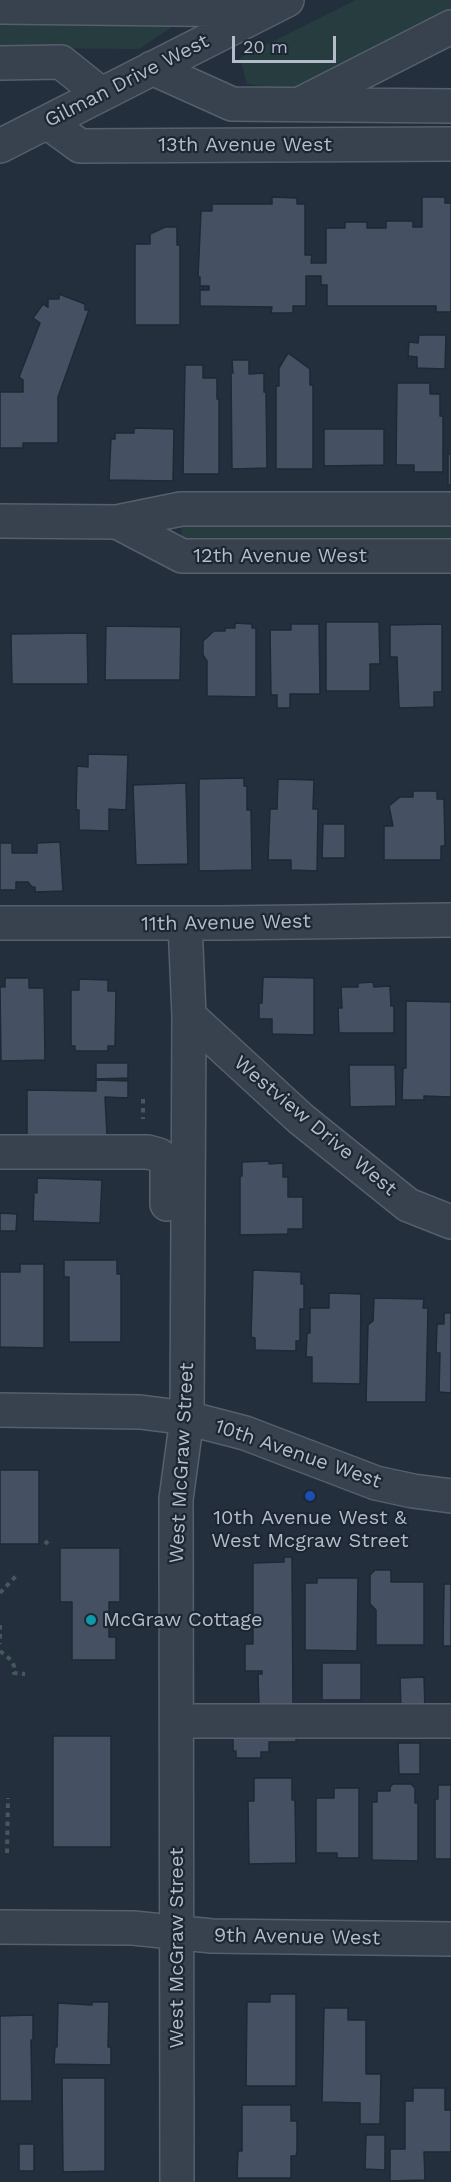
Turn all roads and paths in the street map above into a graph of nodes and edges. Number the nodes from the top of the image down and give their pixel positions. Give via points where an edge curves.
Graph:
1 (277, 5) edge
2 (0, 7) edge
3 (451, 27) edge
4 (0, 63) edge
5 (152, 68) junction
6 (101, 94) junction
7 (295, 106) junction
8 (451, 106) edge
9 (47, 122) junction
10 (451, 144) edge
11 (0, 146) edge
12 (451, 509) edge
13 (0, 521) edge
14 (117, 522) junction
15 (451, 556) edge
16 (451, 920) edge
17 (0, 923) edge
18 (185, 923) junction
19 (189, 1016) junction
20 (142, 1099) dead end
21 (142, 1129) dead end
22 (0, 1152) edge
23 (451, 1222) edge
24 (0, 1410) edge
25 (187, 1418) junction
26 (451, 1496) edge
27 (16, 1576) dead end
28 (0, 1593) edge
29 (0, 1625) edge
30 (0, 1644) edge
31 (0, 1651) edge
32 (25, 1674) dead end
33 (177, 1721) junction
34 (451, 1721) edge
35 (8, 1798) dead end
36 (7, 1852) dead end
37 (0, 1927) edge
38 (177, 1933) junction
39 (451, 1939) edge
40 (177, 2182) edge

1 - 2 street
1 - 5 street, Gilman Drive West
3 - 7 street
4 - 6 street via 61,62
5 - 6 street, Gilman Drive West
5 - 7 street, 13th Avenue West via 232,105
6 - 9 street, Gilman Drive West
7 - 8 street, 13th Avenue West
9 - 10 street, 13th Avenue West via 80,146
9 - 11 street, Gilman Drive West
12 - 14 street, 12th Avenue West via 181,509
13 - 14 street, 12th Avenue West
14 - 15 street, 12th Avenue West via 182,556
16 - 18 street, 11th Avenue West
17 - 18 street, 11th Avenue West
18 - 19 street, West McGraw Street
19 - 23 street, Westview Drive West via 301,1119 408,1205
19 - 25 street, West McGraw Street
20 - 21 path
22 - 25 street via 148,1152 167,1163 166,1356
24 - 25 street, 10th Avenue West via 140,1412
25 - 26 street, 10th Avenue West via 245,1433 376,1483
25 - 33 street, West McGraw Street via 176,1498
27 - 28 path
29 - 30 path
31 - 32 path via 11,1660 14,1673
33 - 34 street
33 - 38 street, West McGraw Street
35 - 36 path
37 - 38 street, 9th Avenue West via 133,1928
38 - 39 street, 9th Avenue West
38 - 40 street, West McGraw Street

